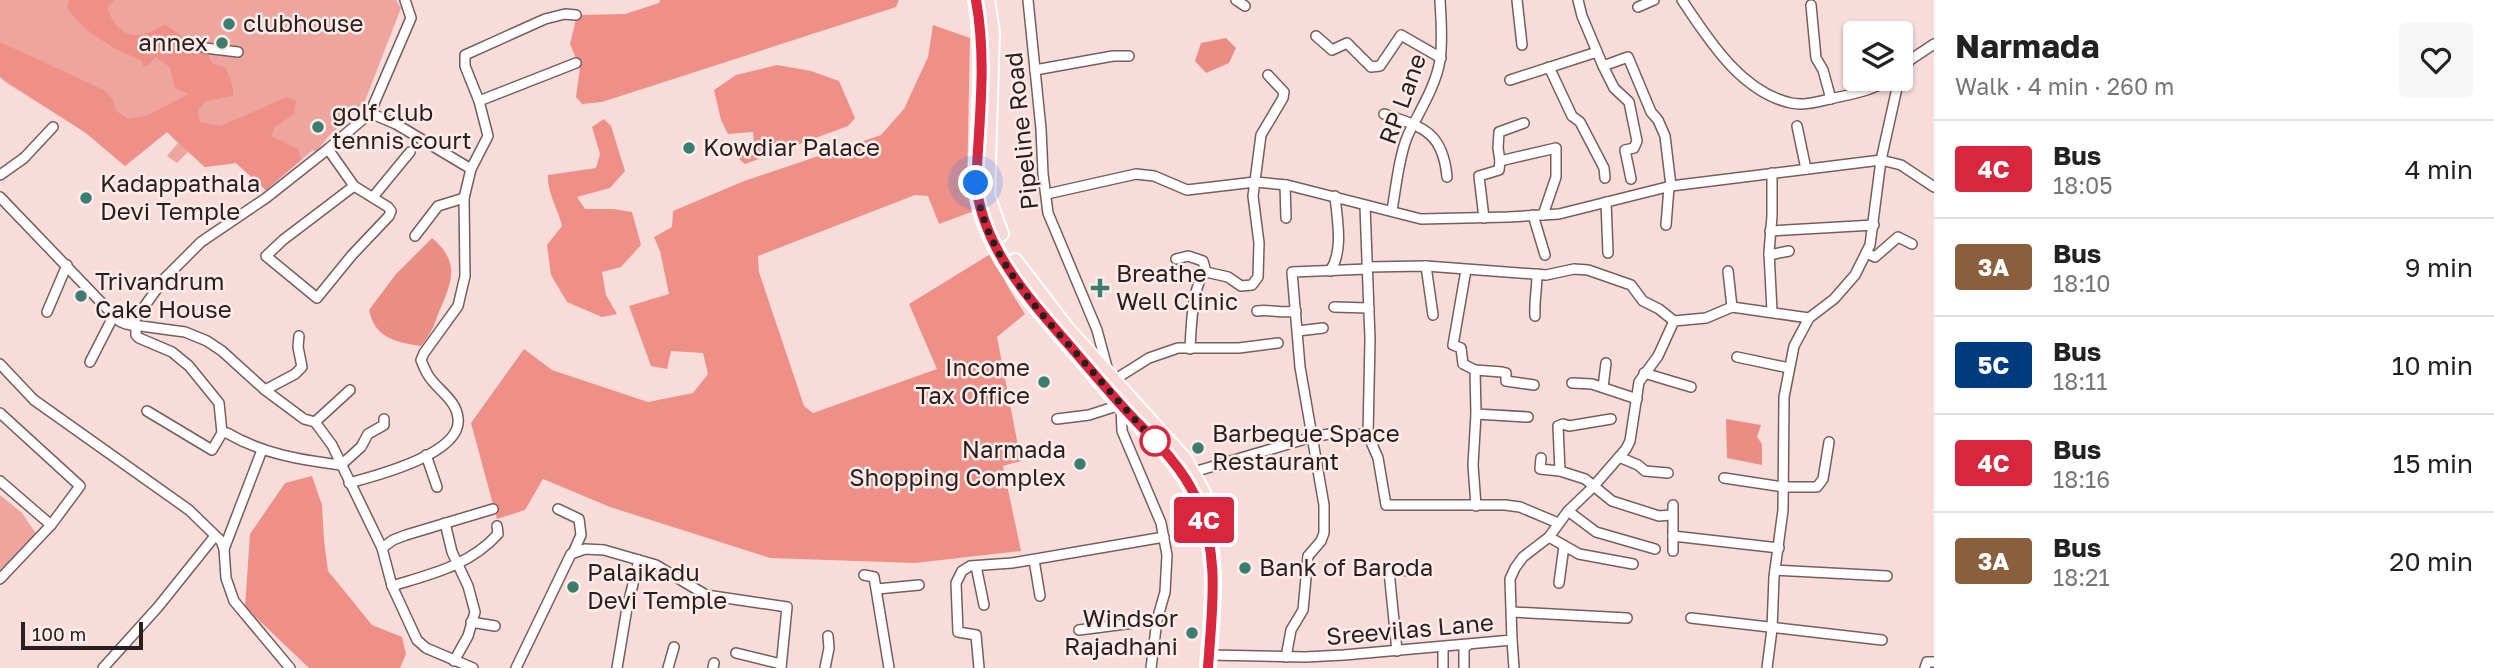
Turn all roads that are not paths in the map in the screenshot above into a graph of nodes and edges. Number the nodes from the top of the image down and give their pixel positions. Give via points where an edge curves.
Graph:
1 (405, 0) edge
2 (976, 0) edge
3 (987, 0) edge
4 (1028, 0) edge
5 (1236, 0) edge
6 (1441, 0) edge
7 (1517, 0) edge
8 (1578, 0) edge
9 (1654, 0) edge
10 (1682, 0) edge
11 (1811, 5) dead end
12 (1245, 6) dead end
13 (1638, 7) dead end
14 (576, 15) dead end
15 (1316, 36) dead end
16 (1934, 44) edge
17 (1522, 45) dead end
18 (205, 48) dead end
19 (237, 52) dead end
20 (1597, 52) junction
21 (1129, 56) dead end
22 (1441, 58) junction
23 (1913, 58) edge
24 (576, 63) dead end
25 (1603, 66) junction
26 (1549, 67) junction
27 (1035, 70) junction
28 (1268, 75) dead end
29 (1510, 80) dead end
30 (1865, 91) edge
31 (1896, 91) edge
32 (1831, 99) junction
33 (480, 101) junction
34 (370, 113) junction
35 (1384, 114) dead end
36 (1416, 124) junction
37 (1524, 124) dead end
38 (1797, 126) dead end
39 (53, 127) dead end
40 (328, 149) junction
41 (410, 152) dead end
42 (1881, 160) junction
43 (1500, 161) junction
44 (471, 169) junction
45 (1806, 169) junction
46 (1772, 173) junction
47 (0, 175) edge
48 (1447, 177) dead end
49 (1605, 178) dead end
50 (1630, 179) dead end
51 (1255, 182) junction
52 (1285, 185) junction
53 (354, 186) junction
54 (1670, 186) junction
55 (1934, 187) edge
56 (1047, 194) junction
57 (1335, 196) junction
58 (0, 197) edge
59 (373, 197) junction
60 (464, 198) junction
61 (1606, 202) junction
62 (1366, 206) junction
63 (1392, 210) junction
64 (1538, 215) junction
65 (1286, 218) dead end
66 (1484, 218) junction
67 (1666, 225) dead end
68 (1874, 225) junction
69 (1770, 230) junction
70 (415, 236) dead end
71 (1912, 244) dead end
72 (1789, 251) dead end
73 (1608, 253) dead end
74 (1866, 253) junction
75 (1545, 255) dead end
76 (1769, 255) junction
77 (1176, 259) dead end
78 (67, 265) junction
79 (1426, 267) junction
80 (1368, 268) junction
81 (1466, 270) junction
82 (1331, 271) junction
83 (1728, 271) dead end
84 (1206, 272) junction
85 (1537, 274) junction
86 (1334, 307) dead end
87 (1732, 307) junction
88 (1369, 308) junction
89 (1257, 311) dead end
90 (1296, 311) junction
91 (1772, 311) junction
92 (47, 312) dead end
93 (1433, 315) dead end
94 (114, 316) junction
95 (1535, 316) dead end
96 (1809, 318) junction
97 (1674, 321) junction
98 (134, 325) junction
99 (1323, 328) dead end
100 (1298, 331) junction
101 (299, 336) dead end
102 (1278, 343) dead end
103 (1190, 349) junction
104 (1737, 357) dead end
105 (90, 362) dead end
106 (1606, 363) dead end
107 (0, 364) edge
108 (1789, 368) junction
109 (1475, 370) junction
110 (1644, 373) junction
111 (1107, 377) junction
112 (1572, 383) dead end
113 (1534, 385) dead end
114 (1602, 387) junction
115 (1691, 387) dead end
116 (265, 390) junction
117 (350, 390) dead end
118 (1637, 399) junction
119 (1125, 401) junction
120 (147, 411) dead end
121 (0, 412) edge
122 (1476, 414) junction
123 (1528, 417) dead end
124 (384, 419) dead end
125 (1057, 419) dead end
126 (1611, 419) dead end
127 (315, 422) junction
128 (222, 433) junction
129 (1368, 435) junction
130 (1312, 437) junction
131 (1829, 442) dead end
132 (262, 450) junction
133 (426, 454) junction
134 (1619, 457) junction
135 (1541, 458) dead end
136 (341, 466) junction
137 (1560, 471) junction
138 (1668, 473) dead end
139 (1188, 474) junction
140 (1724, 478) dead end
141 (0, 481) edge
142 (349, 483) junction
143 (1593, 486) junction
144 (437, 487) dead end
145 (1783, 487) junction
146 (1673, 505) dead end
147 (1476, 506) junction
148 (493, 509) dead end
149 (558, 509) dead end
150 (1568, 511) junction
151 (1671, 515) dead end
152 (444, 523) junction
153 (1558, 523) junction
154 (51, 525) junction
155 (497, 526) dead end
156 (215, 536) junction
157 (1673, 536) junction
158 (1164, 537) junction
159 (1549, 537) junction
160 (1564, 546) junction
161 (382, 548) junction
162 (1779, 548) junction
163 (224, 549) junction
164 (1655, 549) dead end
165 (1673, 551) dead end
166 (573, 552) junction
167 (1034, 559) junction
168 (639, 560) junction
169 (1633, 564) dead end
170 (457, 565) junction
171 (976, 566) junction
172 (1422, 570) dead end
173 (1775, 570) junction
174 (864, 575) dead end
175 (1886, 576) dead end
176 (0, 579) edge
177 (1559, 583) dead end
178 (919, 585) dead end
179 (392, 586) junction
180 (877, 589) junction
181 (1040, 596) dead end
182 (984, 605) dead end
183 (1513, 612) junction
184 (1627, 618) dead end
185 (1691, 618) dead end
186 (1157, 620) junction
187 (471, 622) junction
188 (495, 626) dead end
189 (1772, 629) junction
190 (1079, 631) dead end
191 (828, 636) dead end
192 (1511, 640) junction
193 (1882, 640) dead end
194 (1468, 645) junction
195 (674, 647) dead end
196 (1443, 647) junction
197 (1397, 651) junction
198 (737, 653) dead end
199 (1344, 655) junction
200 (1286, 657) junction
201 (454, 661) junction
202 (1212, 662) edge
203 (1934, 662) edge
204 (781, 666) edge
205 (467, 667) edge
206 (103, 668) edge
207 (290, 668) edge
208 (516, 668) edge
209 (617, 668) edge
210 (668, 668) edge
211 (825, 668) edge
212 (889, 668) edge
213 (979, 668) edge
214 (1151, 668) edge
215 (1341, 668) edge
216 (1443, 668) edge
217 (1464, 668) edge
218 (1514, 668) edge
219 (1767, 668) edge
220 (1925, 668) edge

1 - 34 street via 411,18
2 - 111 main road via 982,65 978,201 993,241 1018,284
3 - 111 main road via 992,32 987,195 994,220 1022,271
4 - 27 street, Pipeline Road
5 - 12 street
6 - 22 street, RP Lane
7 - 17 street
8 - 20 street
9 - 13 street
10 - 32 street via 1715,49 1766,94 1792,103
11 - 32 street via 1816,58
14 - 33 street via 545,19 465,55
15 - 22 street via 1332,50 1347,43 1376,68 1401,34
16 - 23 street
18 - 19 street
20 - 25 street
20 - 26 street
21 - 27 street
22 - 36 street, RP Lane
24 - 33 street
25 - 50 street via 1614,88 1629,102 1637,141 1634,148 1625,150
25 - 54 street via 1628,57 1665,136
26 - 29 street
26 - 49 street via 1604,168
27 - 56 street, Pipeline Road
28 - 51 street via 1284,92 1261,135
30 - 32 street
31 - 42 street
33 - 44 street via 488,136
34 - 40 street
34 - 44 street
35 - 36 street
36 - 48 street via 1434,136
36 - 63 street, RP Lane via 1408,136
37 - 43 street via 1499,132
38 - 45 street
39 - 47 street via 24,158
40 - 53 street
40 - 98 street via 201,242 164,279
41 - 59 street
42 - 45 street
42 - 55 street via 1901,165
42 - 68 street
43 - 64 street via 1556,148 1556,177
43 - 66 street via 1499,170 1479,176
44 - 60 street
45 - 46 street
46 - 54 street
46 - 69 street
51 - 52 street
51 - 56 street via 1187,190 1136,174
51 - 84 street via 1256,282 1241,286 1228,276
52 - 57 street
52 - 65 street
53 - 59 street
53 - 59 street via 266,256 317,298 389,216 388,207
54 - 61 street
54 - 67 street
56 - 111 street, Pipeline Road via 1048,213 1097,330
57 - 62 street
57 - 82 street via 1336,263
58 - 78 street
60 - 70 street via 438,206
60 - 133 street via 465,276 458,306 421,360 455,409 457,427 450,441
61 - 64 street
61 - 73 street
62 - 63 street
62 - 80 street
63 - 66 street via 1421,219
64 - 66 street
64 - 75 street
68 - 69 street
68 - 74 street
69 - 76 street
71 - 74 street via 1898,237 1875,257
72 - 76 street
74 - 96 street via 1855,275 1834,299
76 - 91 street
77 - 84 street via 1188,256 1203,261
78 - 92 street
78 - 94 street
79 - 80 street
79 - 81 street
79 - 93 street
80 - 82 street
80 - 88 street
81 - 85 street
81 - 109 street via 1453,345 1461,348 1463,364
82 - 90 street via 1292,272
83 - 87 street
84 - 103 street via 1197,287
85 - 95 street
85 - 97 street via 1574,269 1617,278
86 - 88 street
87 - 91 street
87 - 97 street via 1706,318
88 - 129 street
89 - 90 street
90 - 100 street
91 - 96 street
94 - 98 street
94 - 105 street
96 - 108 street via 1794,346
97 - 110 street, Sreevilas Lane via 1658,356
98 - 116 street via 185,332 206,341
98 - 128 street via 136,335 183,360 219,403
99 - 100 street
100 - 130 street
101 - 116 street via 302,367
102 - 103 street
103 - 111 street via 1157,355
104 - 108 street
106 - 114 street
107 - 156 street via 34,400 171,496
108 - 145 street via 1784,397
109 - 113 street via 1506,373 1506,381
109 - 122 street
110 - 115 street
110 - 118 street, Sreevilas Lane
111 - 119 main road
112 - 114 street
114 - 118 street
116 - 127 street
117 - 127 street
118 - 134 street, Sreevilas Lane via 1630,441
119 - 125 street via 1089,415
119 - 139 main road via 1153,439
119 - 158 street via 1122,431
120 - 128 street via 212,450
121 - 154 street via 80,486
122 - 123 street
122 - 147 street
124 - 136 street via 384,425 368,434
126 - 137 street via 1558,426
127 - 136 street
128 - 132 street
129 - 130 street
129 - 147 street via 1378,458 1386,505
130 - 139 street
130 - 200 street via 1325,526 1321,541 1308,556 1303,610 1291,630
131 - 145 street via 1823,479 1817,487
132 - 136 street
132 - 163 street
133 - 142 street via 404,467
133 - 144 street
134 - 138 street via 1645,471
134 - 143 street, Sreevilas Lane
135 - 137 street via 1541,469
136 - 142 street
137 - 143 street
139 - 202 main road via 1212,553
140 - 145 street
141 - 154 street
142 - 161 street
143 - 150 street, Sreevilas Lane
143 - 151 street via 1612,501 1658,516
145 - 162 street
146 - 157 street
147 - 153 street via 1520,507
148 - 152 street
149 - 166 street via 579,519 581,535
150 - 153 street, Sreevilas Lane
150 - 164 street via 1596,532
152 - 161 street
152 - 170 street
153 - 159 street, Sreevilas Lane
154 - 176 street
155 - 170 street via 498,534 492,540
156 - 163 street
156 - 206 street
157 - 162 street
157 - 165 street
158 - 167 street
158 - 186 street via 1167,573
159 - 160 street
159 - 183 street, Sreevilas Lane via 1515,568 1510,579
160 - 169 street via 1591,557
160 - 177 street
161 - 179 street
162 - 173 street
163 - 207 street via 226,578 234,601
166 - 168 street via 604,550
166 - 208 street
167 - 171 street
167 - 181 street
168 - 204 street via 672,573 706,595 787,607
168 - 209 street
170 - 179 street
170 - 187 street via 475,612
171 - 182 street
171 - 213 street via 958,576 958,632 976,635
172 - 197 street via 1388,570
173 - 175 street
173 - 189 street
174 - 180 street via 874,577
178 - 180 street
179 - 201 street via 417,640
180 - 212 street
183 - 184 street
183 - 192 street, Sreevilas Lane
185 - 189 street
186 - 190 street
186 - 214 street
187 - 188 street
187 - 201 street
189 - 193 street
189 - 219 street
191 - 211 street
192 - 194 street, Sreevilas Lane
192 - 218 street
194 - 196 street, Sreevilas Lane
194 - 217 street
195 - 210 street
196 - 197 street, Sreevilas Lane
196 - 216 street
197 - 199 street, Sreevilas Lane
198 - 204 street
199 - 200 street, Sreevilas Lane
199 - 215 street
200 - 202 street, Sreevilas Lane via 1255,654
201 - 205 street
203 - 220 street via 1927,662

